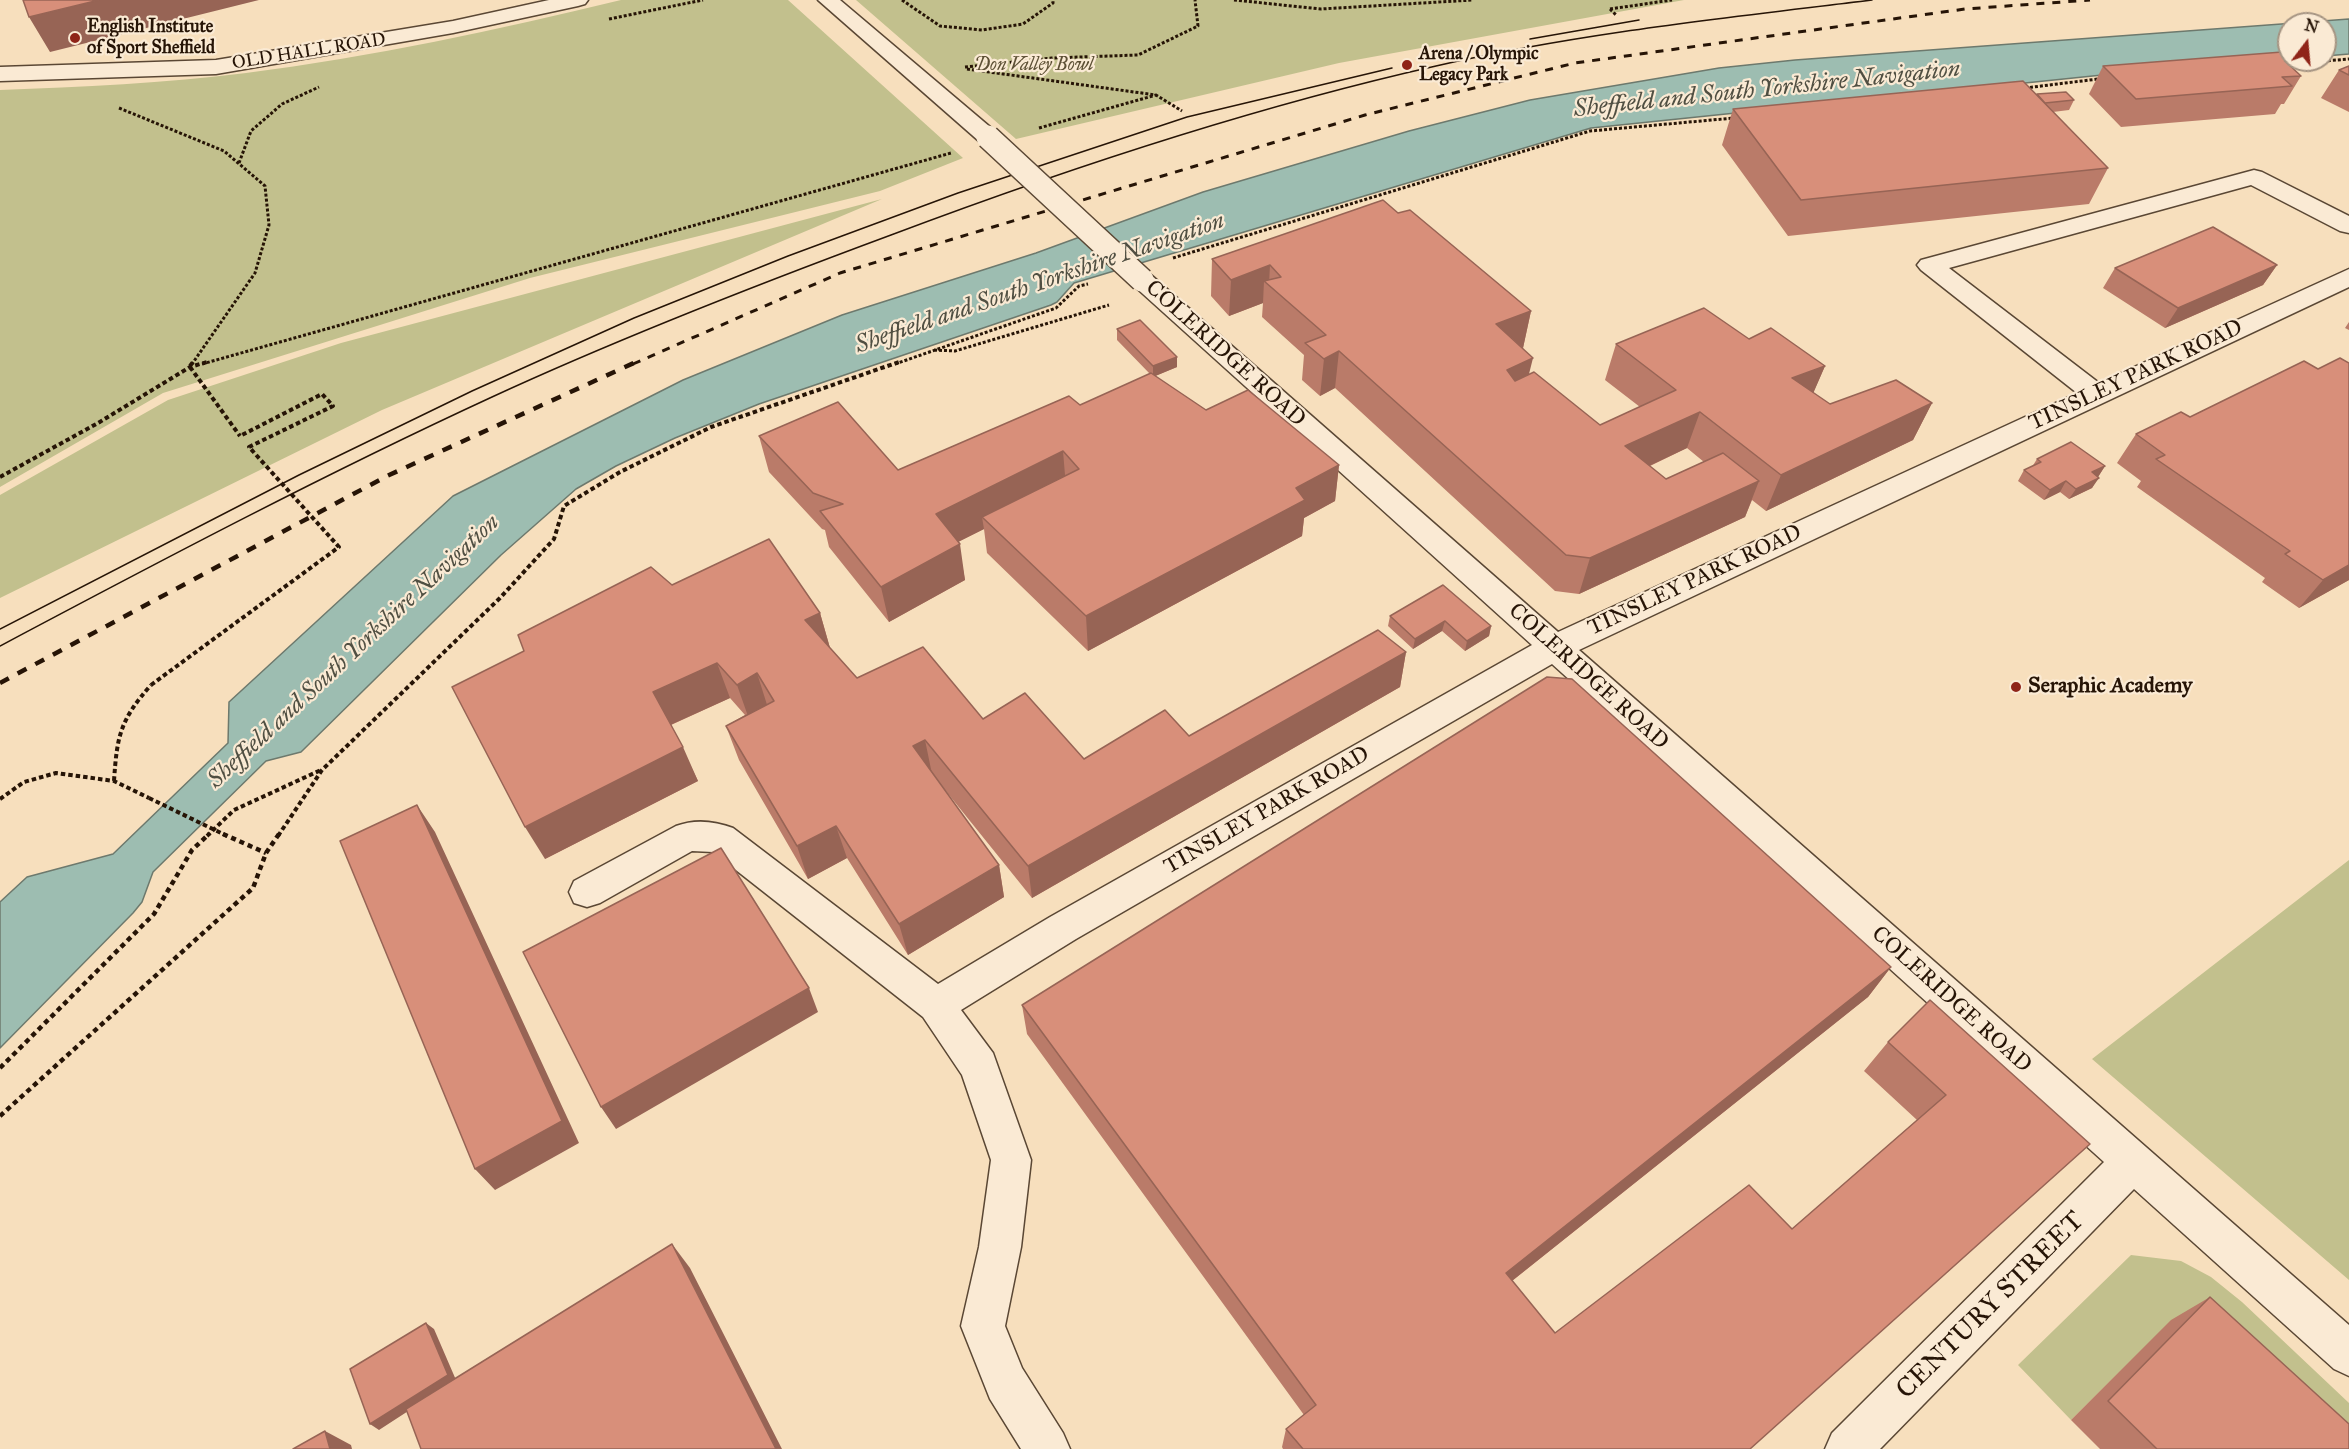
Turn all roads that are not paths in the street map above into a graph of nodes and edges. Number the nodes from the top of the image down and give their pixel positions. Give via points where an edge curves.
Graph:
1 (578, 0) edge
2 (828, 0) edge
3 (0, 74) edge
4 (2349, 226) edge
5 (2349, 277) edge
6 (2096, 394) junction
7 (1555, 647) junction
8 (587, 892) dead end
9 (936, 1005) junction
10 (2133, 1162) junction
11 (2349, 1354) edge
12 (1859, 1445) edge
13 (1047, 1449) edge

1 - 3 street, OLD HALL ROAD via 453,27 216,67
2 - 7 street, COLERIDGE ROAD, bridge via 988,138
4 - 6 street via 2254,177 1930,265
5 - 6 street, TINSLEY PARK ROAD
6 - 7 street, TINSLEY PARK ROAD
7 - 9 street, TINSLEY PARK ROAD via 1063,928
7 - 10 street, COLERIDGE ROAD
8 - 9 street via 688,836 721,838
9 - 13 street via 979,1066 1011,1160 1000,1247 983,1326 1006,1383
10 - 11 street, COLERIDGE ROAD
10 - 12 street, CENTURY STREET

